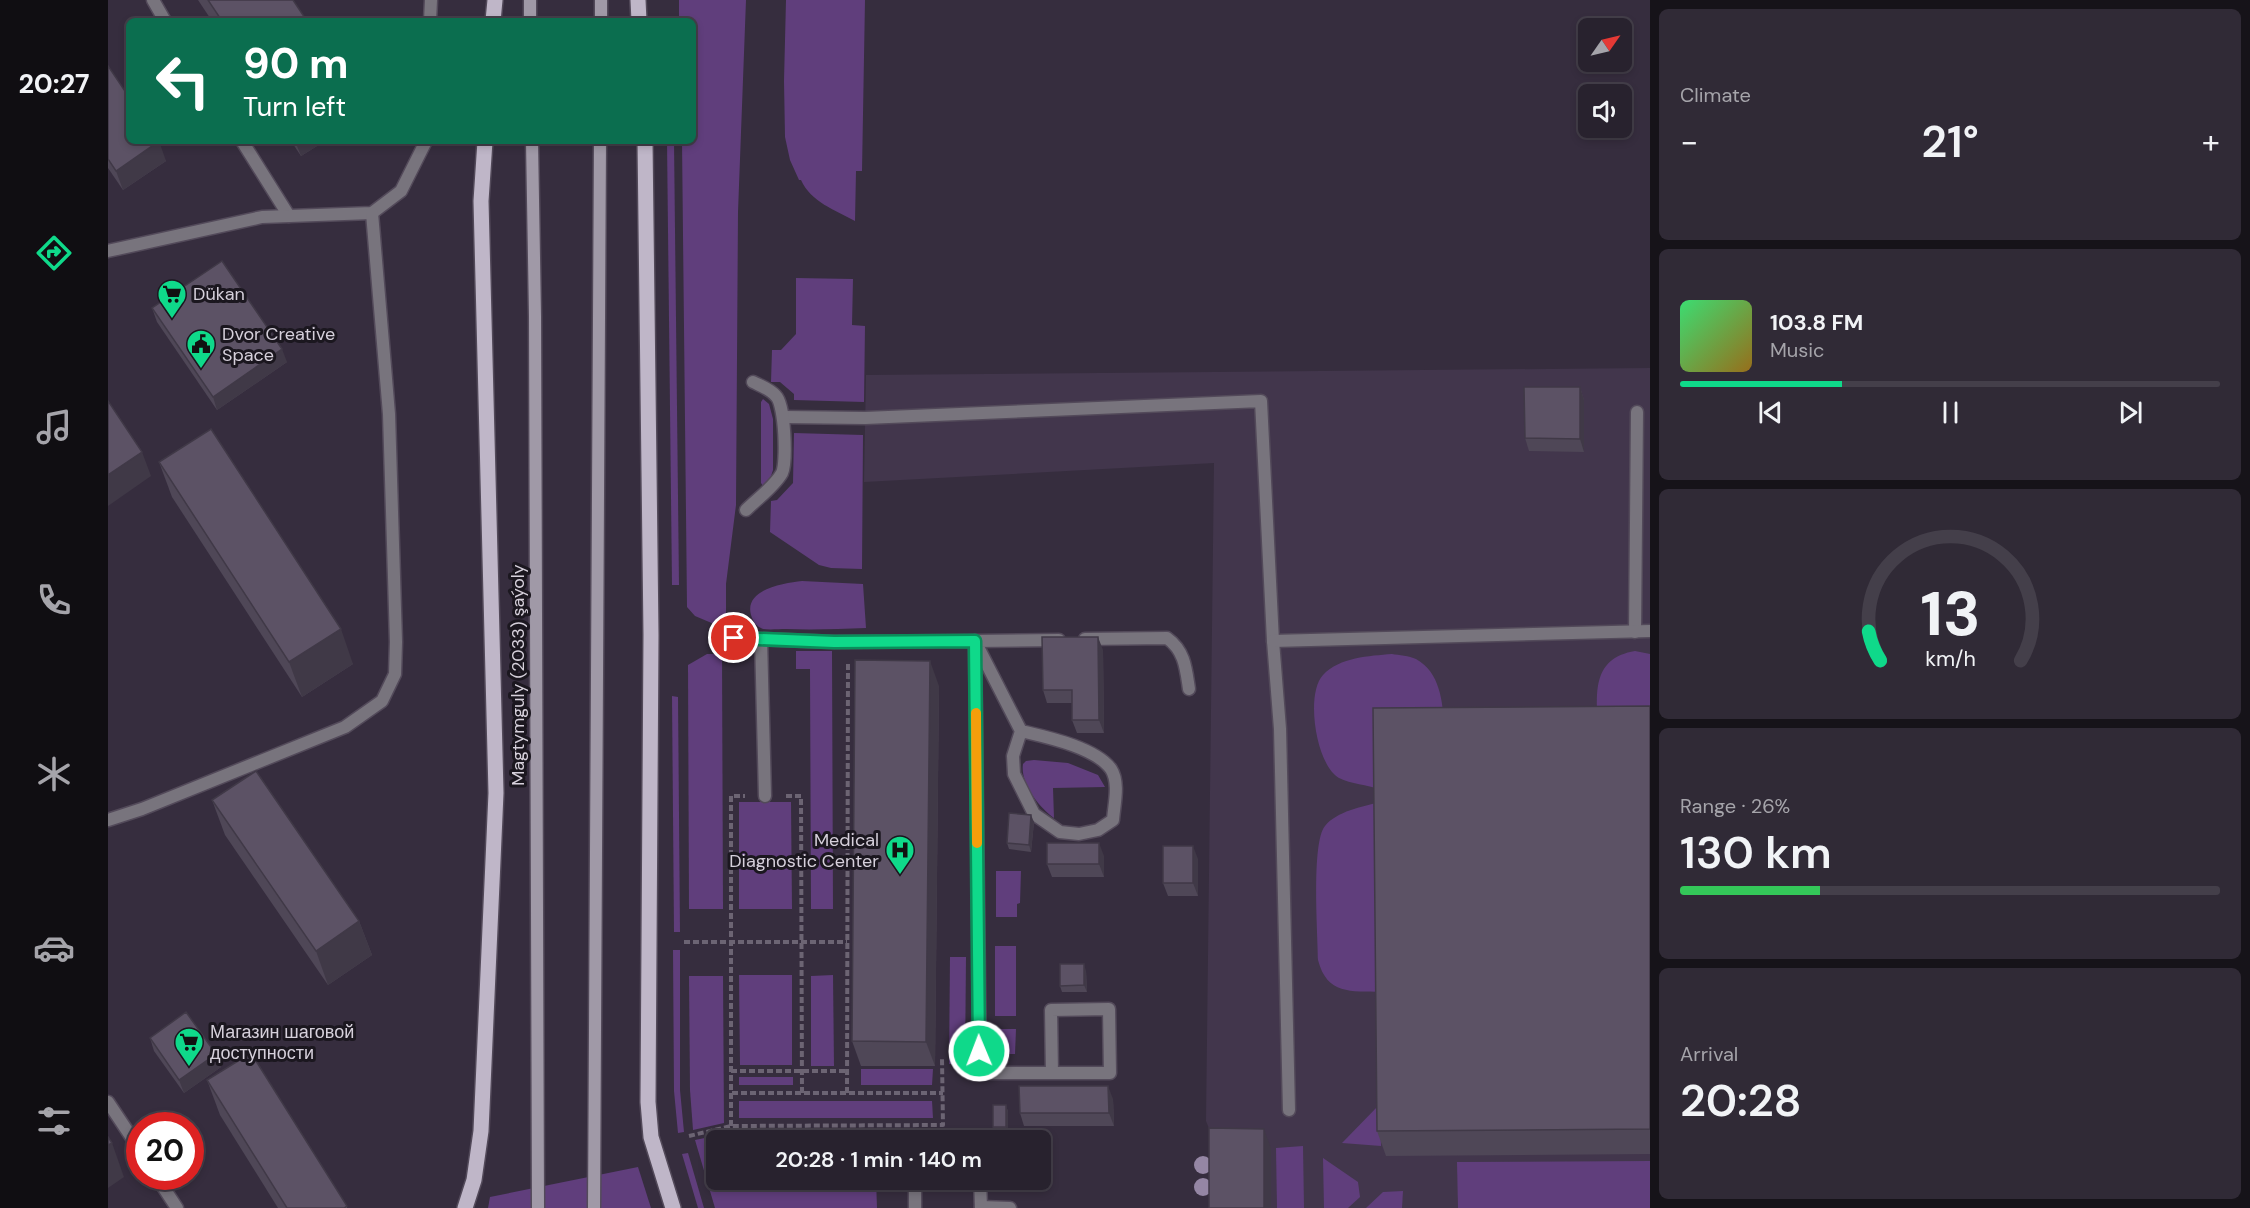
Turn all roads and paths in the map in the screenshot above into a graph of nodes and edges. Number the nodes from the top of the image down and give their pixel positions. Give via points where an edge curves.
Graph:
1 (153, 0) edge
2 (430, 0) edge
3 (495, 0) edge
4 (530, 0) edge
5 (601, 0) edge
6 (638, 0) edge
7 (163, 18) edge
8 (430, 18) edge
9 (493, 18) edge
10 (530, 18) edge
11 (601, 18) edge
12 (639, 18) edge
13 (244, 144) edge
14 (425, 144) edge
15 (485, 144) edge
16 (532, 144) edge
17 (600, 144) edge
18 (645, 144) edge
19 (372, 213) junction
20 (289, 216) junction
21 (108, 251) edge
22 (753, 381) dead end
23 (1637, 412) dead end
24 (784, 417) junction
25 (746, 510) dead end
26 (1650, 631) edge
27 (1635, 632) junction
28 (734, 638) dead end
29 (761, 639) junction
30 (975, 641) junction
31 (1273, 641) junction
32 (848, 642) junction
33 (1189, 689) dead end
34 (1021, 731) junction
35 (765, 796) dead end
36 (731, 802) dead end
37 (801, 802) dead end
38 (108, 820) edge
39 (684, 942) dead end
40 (731, 942) junction
41 (801, 942) junction
42 (848, 942) junction
43 (942, 1058) dead end
44 (732, 1071) junction
45 (802, 1071) junction
46 (848, 1071) junction
47 (1052, 1073) junction
48 (732, 1093) junction
49 (802, 1093) junction
50 (847, 1093) junction
51 (943, 1093) junction
52 (108, 1102) edge
53 (1289, 1110) dead end
54 (731, 1126) junction
55 (126, 1129) edge
56 (689, 1136) dead end
57 (165, 1190) edge
58 (915, 1190) edge
59 (980, 1190) edge
60 (177, 1208) edge
61 (465, 1208) edge
62 (538, 1208) edge
63 (594, 1208) edge
64 (673, 1208) edge
65 (915, 1208) edge
66 (981, 1208) edge
67 (1010, 1208) edge

1 - 7 street
2 - 8 street
3 - 9 main road
4 - 10 main road
5 - 11 main road
6 - 12 main road
13 - 20 street
14 - 19 street via 402,191
15 - 61 main road via 481,201 496,793 481,1131 474,1180
16 - 62 main road, Magtymguly (2033) şaýoly
17 - 63 main road
18 - 64 main road via 651,635 648,1102 651,1137
19 - 20 street
19 - 38 street via 389,414 394,674 382,700 345,727
20 - 21 street via 262,217
22 - 24 street via 777,397
23 - 27 street
24 - 25 street via 782,472
24 - 31 street via 865,418 1261,401
26 - 27 street
27 - 31 street
28 - 29 street
29 - 32 street
29 - 35 street
30 - 32 street
30 - 33 street via 1167,638 1184,658
30 - 34 street
30 - 47 street via 980,1073
31 - 53 street via 1280,729
32 - 42 path
34 - 34 street via 1013,756 1014,774 1034,814 1060,832 1079,834 1098,830 1113,820 1116,788 1111,770 1094,755 1055,739
36 - 40 path
37 - 41 path
39 - 40 path
40 - 41 path
40 - 44 path
41 - 42 path
41 - 45 path
42 - 46 path
43 - 51 path
44 - 45 path
44 - 48 path
45 - 46 path
45 - 49 path
46 - 50 path
47 - 47 street via 1110,1072 1109,1009 1051,1010
48 - 49 path
48 - 54 path
49 - 50 path
50 - 51 path
51 - 54 path via 943,1125
52 - 55 street
54 - 56 path
57 - 60 street
58 - 65 street
59 - 66 street
66 - 67 street

